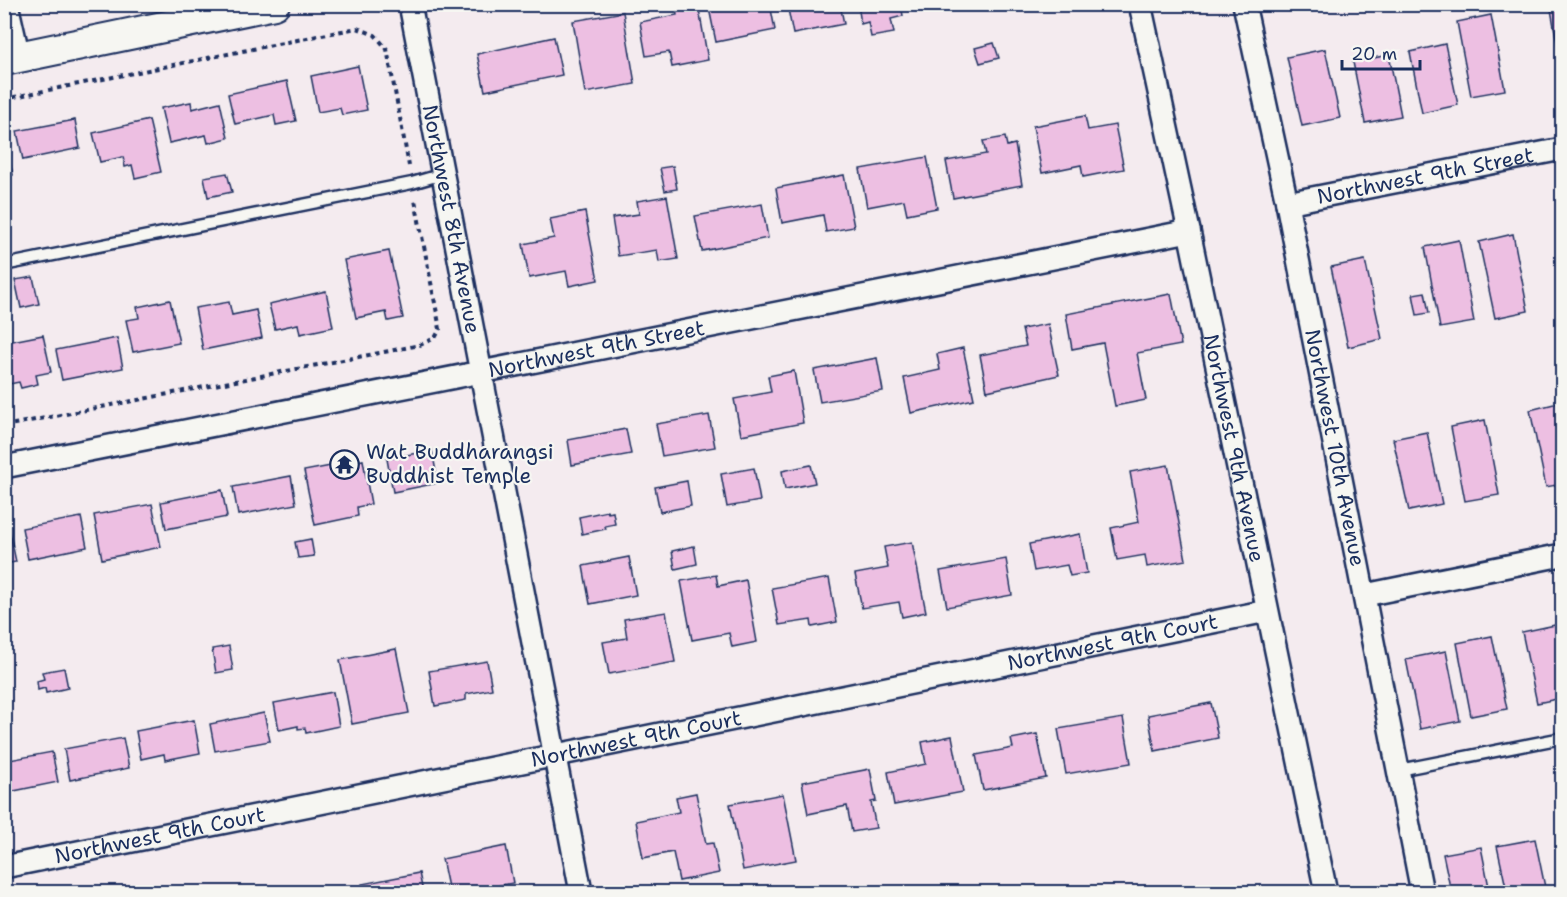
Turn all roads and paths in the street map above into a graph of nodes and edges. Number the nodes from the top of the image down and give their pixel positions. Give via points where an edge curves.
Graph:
1 (7, 4) edge
2 (274, 4) edge
3 (410, 4) edge
4 (1140, 4) edge
5 (1244, 4) edge
6 (12, 58) edge
7 (4, 99) edge
8 (1563, 149) edge
9 (443, 174) junction
10 (412, 183) junction
11 (1287, 203) junction
12 (1189, 231) junction
13 (4, 265) edge
14 (480, 372) junction
15 (4, 426) edge
16 (4, 467) edge
17 (1563, 555) edge
18 (1365, 595) junction
19 (1267, 611) junction
20 (1563, 738) edge
21 (554, 756) junction
22 (1398, 770) junction
23 (4, 867) edge
24 (581, 892) edge
25 (1326, 892) edge
26 (1422, 892) edge

1 - 6 street
2 - 6 street
3 - 9 street, Northwest 8th Avenue
4 - 12 street, Northwest 9th Avenue
5 - 11 street, Northwest 10th Avenue
7 - 10 path via 357,28 375,34 387,49
8 - 11 street, Northwest 9th Street
9 - 10 lane
9 - 14 street, Northwest 8th Avenue
10 - 13 lane
10 - 15 path via 440,329 435,338 420,345
11 - 18 street, Northwest 10th Avenue
12 - 14 street, Northwest 9th Street
12 - 19 street, Northwest 9th Avenue
14 - 16 street, Northwest 9th Street
14 - 21 street, Northwest 8th Avenue
17 - 18 street
18 - 22 street, Northwest 10th Avenue
19 - 21 street, Northwest 9th Court
19 - 25 street, Northwest 9th Avenue
20 - 22 lane
21 - 23 street, Northwest 9th Court
21 - 24 street, Northwest 8th Avenue
22 - 26 street, Northwest 10th Avenue

